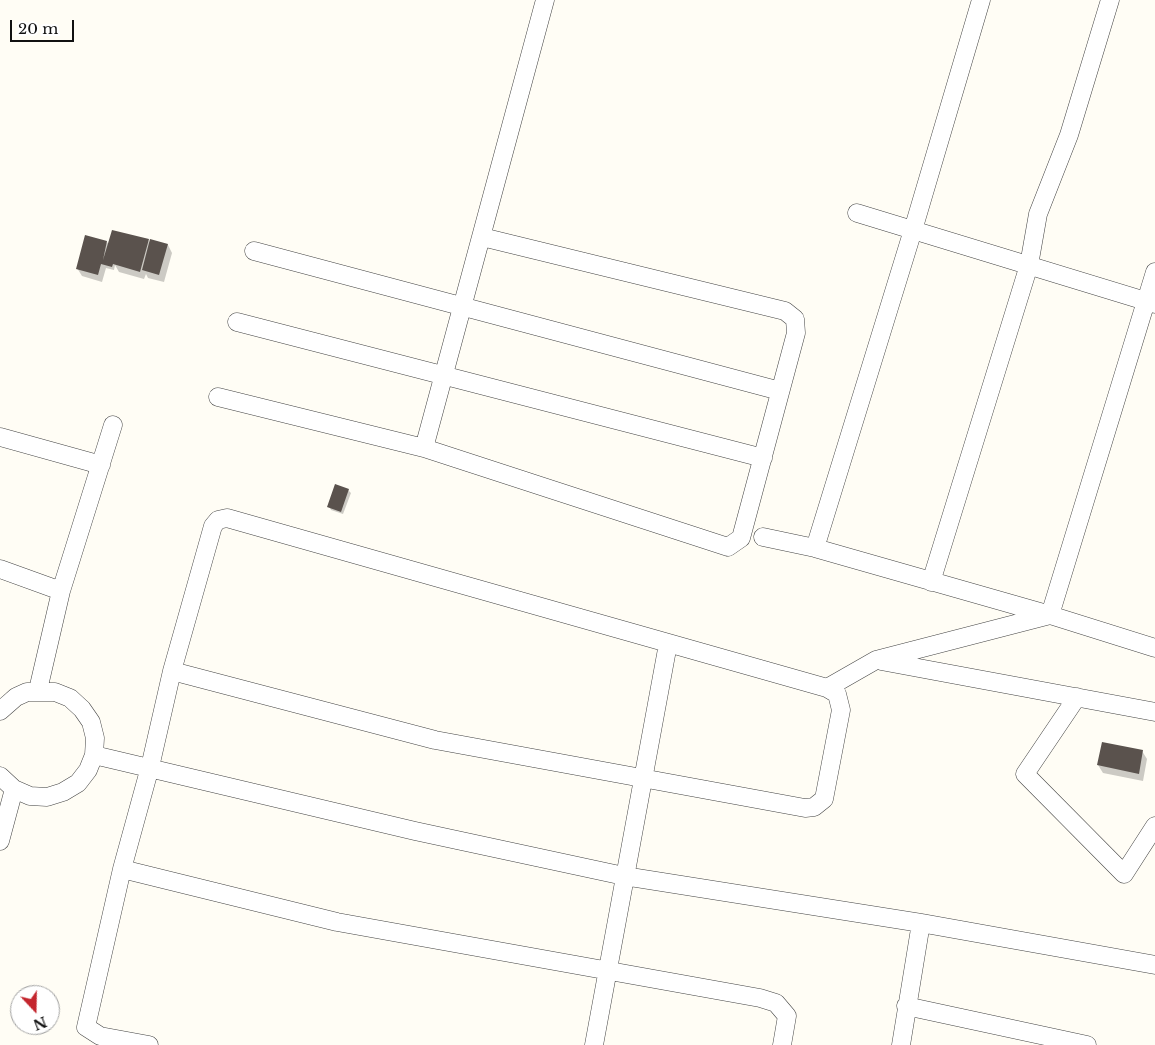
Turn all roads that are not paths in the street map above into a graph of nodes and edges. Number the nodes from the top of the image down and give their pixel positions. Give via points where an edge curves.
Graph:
1 (545, 0) edge
2 (981, 0) edge
3 (1110, 0) edge
4 (857, 213) dead end
5 (913, 230) junction
6 (482, 237) junction
7 (254, 250) dead end
8 (1029, 265) junction
9 (1155, 272) edge
10 (1151, 302) edge
11 (464, 306) junction
12 (237, 322) dead end
13 (442, 377) junction
14 (780, 391) junction
15 (218, 397) dead end
16 (113, 425) dead end
17 (0, 437) edge
18 (424, 448) junction
19 (763, 458) junction
20 (101, 465) junction
21 (763, 538) dead end
22 (815, 548) junction
23 (0, 569) edge
24 (931, 582) junction
25 (61, 591) junction
26 (1050, 615) junction
27 (668, 644) junction
28 (1155, 648) edge
29 (876, 660) junction
30 (172, 671) junction
31 (828, 688) junction
32 (38, 690) junction
33 (8, 695) edge
34 (1076, 697) junction
35 (0, 712) edge
36 (1155, 712) edge
37 (94, 755) junction
38 (150, 767) junction
39 (0, 776) edge
40 (642, 779) junction
41 (14, 789) junction
42 (1155, 826) edge
43 (0, 841) edge
44 (122, 869) junction
45 (624, 876) junction
46 (920, 923) junction
47 (1155, 965) edge
48 (607, 969) junction
49 (906, 1006) junction
50 (149, 1045) edge
51 (594, 1045) edge
52 (782, 1045) edge
53 (901, 1045) edge
54 (1087, 1045) edge

1 - 6 street
2 - 5 street
3 - 8 street via 1069,134 1038,214
4 - 5 street
5 - 8 street
5 - 22 street
6 - 11 street
6 - 14 street via 785,311 796,319 796,333
7 - 11 street
8 - 10 street
8 - 24 street
9 - 10 street
10 - 26 street
11 - 13 street
11 - 14 street
12 - 13 street
13 - 18 street
13 - 19 street
14 - 19 street
15 - 18 street
16 - 20 street
17 - 20 street
18 - 19 street via 728,547 741,538
20 - 25 street
21 - 22 street
22 - 24 street
23 - 25 street
24 - 26 street
25 - 32 street
26 - 28 street
26 - 29 street
27 - 30 street via 227,518 212,526
27 - 31 street
27 - 40 street
29 - 31 street
29 - 34 street
30 - 38 street
30 - 40 street via 436,740
31 - 40 street via 836,694 841,710 824,800 814,807
32 - 33 street
32 - 37 street via 62,695 82,709 93,730
33 - 35 street
34 - 36 street
34 - 42 street via 1025,774 1124,874
37 - 38 street
37 - 41 street via 78,783 63,792 47,797 30,796
38 - 44 street
38 - 45 street via 414,831
39 - 41 street
40 - 45 street
41 - 43 street
44 - 48 street via 336,922
44 - 50 street via 86,1027 100,1036
45 - 46 street
45 - 48 street
46 - 47 street
46 - 49 street
48 - 51 street
48 - 52 street via 776,1003 787,1016
49 - 53 street
49 - 54 street

